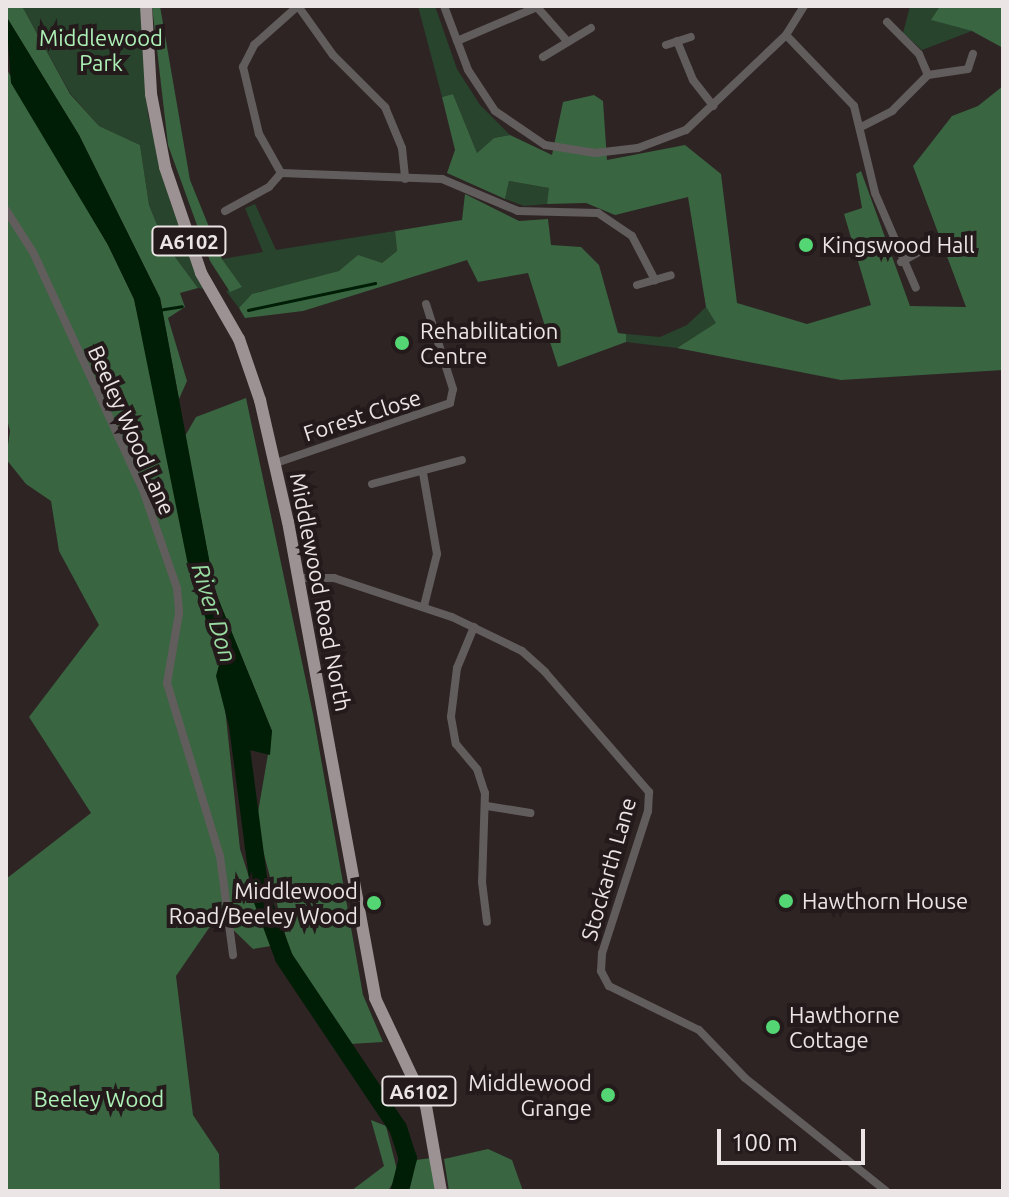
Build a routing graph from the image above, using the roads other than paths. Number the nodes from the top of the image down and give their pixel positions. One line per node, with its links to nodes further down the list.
1 (146, 6): 31 (main road, Middlewood Road North / A6102)
2 (298, 6): 19 (street); 20 (street)
3 (444, 6): 10 (street)
4 (804, 6): 8 (street)
5 (536, 7): 10 (street); 11 (street)
6 (887, 22): 16 (street)
7 (591, 28): 11 (street)
8 (786, 35): 17 (street); 18 (street)
9 (691, 37): 12 (street)
10 (457, 41): 17 (street)
11 (567, 41): 15 (street)
12 (677, 41): 13 (street); 17 (street)
13 (666, 45)
14 (973, 54): 16 (street)
15 (543, 57)
16 (928, 75): 18 (street)
17 (713, 106)
18 (863, 126): 24 (street)
19 (281, 173): 20 (street); 22 (street)
20 (405, 179): 26 (street)
21 (6, 210): 40 (street, Beeley Wood Lane)
22 (225, 211)
23 (921, 251): 24 (street)
24 (901, 262): 28 (street)
25 (671, 275): 26 (street)
26 (655, 280): 27 (street)
27 (637, 285)
28 (916, 288)
29 (426, 304): 31 (street, Forest Close)
30 (462, 460): 32 (street)
31 (276, 463): 34 (main road, Middlewood Road North / A6102)
32 (423, 473): 33 (street); 35 (street)
33 (372, 484)
34 (298, 578): 35 (street, Stockarth Lane); 41 (main road, Middlewood Road North / A6102)
35 (424, 606): 36 (street, Stockarth Lane)
36 (474, 627): 37 (street); 42 (street, Stockarth Lane)
37 (487, 806): 38 (street); 39 (street)
38 (530, 813)
39 (487, 922)
40 (233, 955)
41 (441, 1191)
42 (886, 1191)

